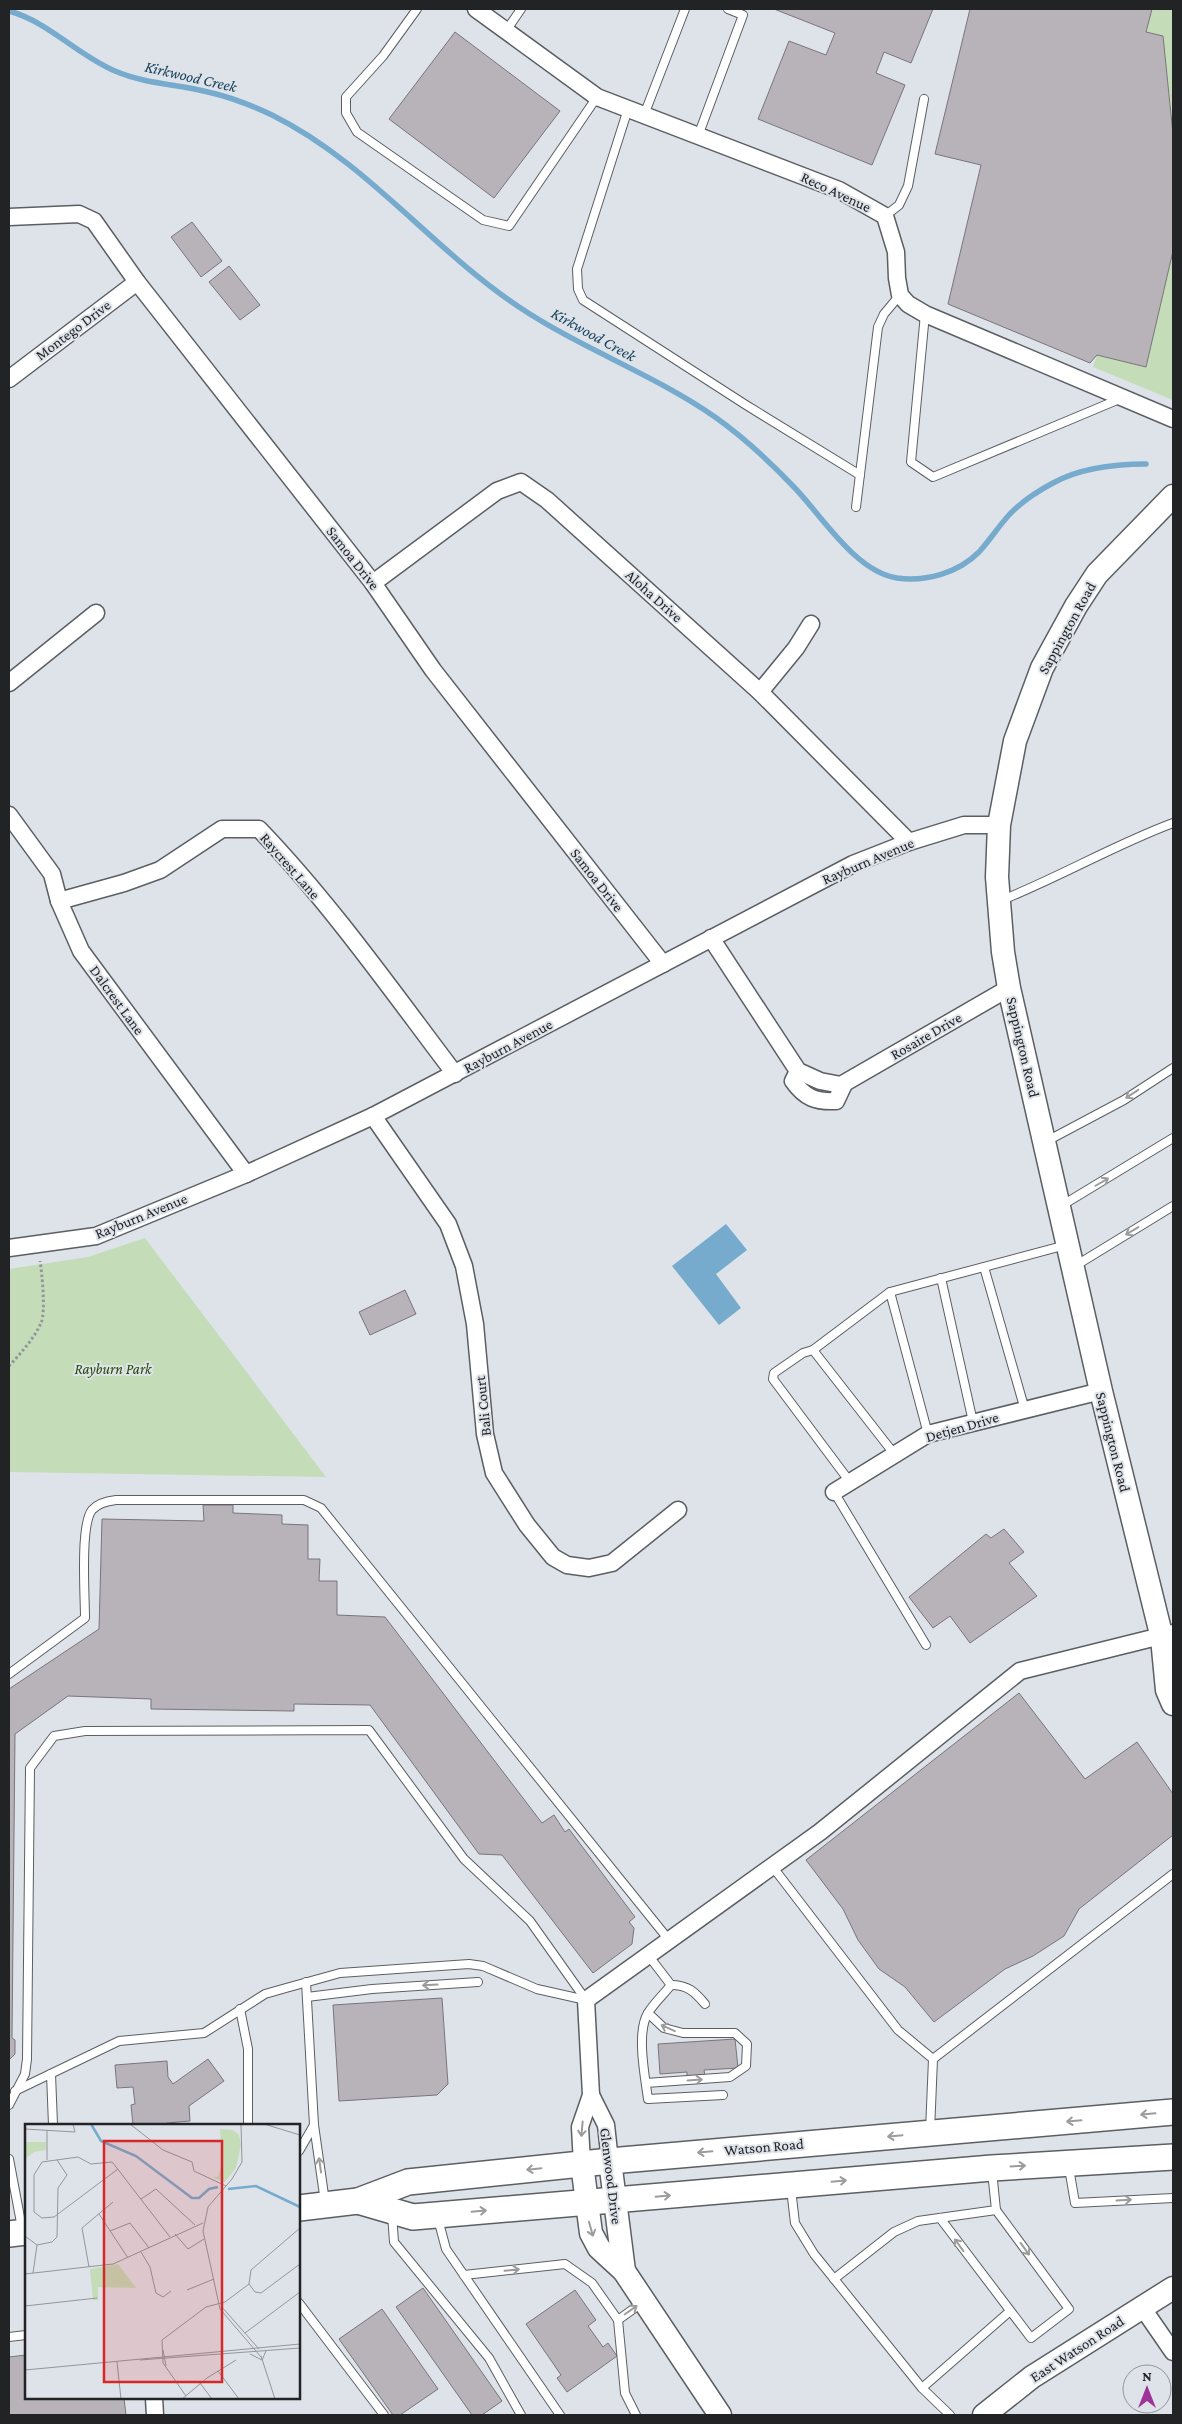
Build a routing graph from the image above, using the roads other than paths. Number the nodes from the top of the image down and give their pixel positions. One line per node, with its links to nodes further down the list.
1 (417, 9): 7 (lane)
2 (476, 9): 6 (street, Reco Avenue)
3 (521, 9): 6 (lane)
4 (685, 9): 10 (lane)
5 (728, 9): 11 (lane)
6 (506, 31): 7 (street, Reco Avenue)
7 (597, 96): 9 (street, Reco Avenue)
8 (924, 99): 12 (lane)
9 (628, 109): 10 (street, Reco Avenue); 20 (lane)
10 (644, 115): 11 (street, Reco Avenue)
11 (698, 136): 12 (street, Reco Avenue)
12 (885, 216): 15 (street, Reco Avenue)
13 (9, 217): 14 (street, Samoa Drive)
14 (137, 282): 17 (street, Montego Drive); 23 (street, Samoa Drive)
15 (900, 295): 16 (street); 20 (lane)
16 (925, 314): 18 (street); 18 (lane)
17 (9, 378)
18 (1124, 397): 19 (street)
19 (1173, 419)
20 (860, 475): 22 (lane)
21 (1173, 496): 30 (main road, Sappington Road)
22 (856, 507)
23 (373, 583): 27 (street, Aloha Drive); 35 (street, Samoa Drive)
24 (96, 613): 26 (street)
25 (811, 624): 27 (street)
26 (9, 683)
27 (760, 692): 31 (street, Aloha Drive)
28 (9, 815): 32 (street, Dalcrest Lane)
29 (1173, 823): 33 (lane)
30 (999, 825): 31 (street, Rayburn Avenue); 33 (main road, Sappington Road)
31 (909, 842): 34 (street, Rayburn Avenue)
32 (59, 901): 38 (street, Raycrest Lane); 42 (street, Dalcrest Lane)
33 (998, 902): 36 (main road, Sappington Road)
34 (711, 938): 35 (street, Rayburn Avenue); 36 (street, Rosaire Drive)
35 (663, 964): 38 (street, Rayburn Avenue)
36 (1009, 988): 41 (main road, Sappington Road)
37 (1173, 1068): 41 (lane, one-way to 41)
38 (455, 1074): 39 (street, Rayburn Avenue)
39 (373, 1116): 42 (street, Rayburn Avenue); 59 (street, Bali Court)
40 (1173, 1138): 44 (lane, one-way to 40)
41 (1045, 1142): 44 (main road, Sappington Road)
42 (246, 1174): 46 (street, Rayburn Avenue)
43 (1173, 1206): 48 (lane, one-way to 48)
44 (1059, 1207): 45 (main road, Sappington Road)
45 (1068, 1245): 47 (lane); 48 (main road, Sappington Road)
46 (9, 1248)
47 (984, 1267): 49 (lane); 53 (lane)
48 (1073, 1267): 52 (main road, Sappington Road)
49 (941, 1278): 50 (lane); 54 (lane)
50 (890, 1292): 51 (lane); 55 (lane)
51 (813, 1350): 56 (lane); 57 (lane)
52 (1100, 1391): 53 (street, Detjen Drive); 60 (main road, Sappington Road)
53 (1025, 1410): 54 (street, Detjen Drive)
54 (973, 1422): 55 (street, Detjen Drive)
55 (928, 1434): 56 (street, Detjen Drive)
56 (895, 1455): 57 (street, Detjen Drive)
57 (850, 1482): 58 (street, Detjen Drive)
58 (834, 1492): 61 (lane)
59 (678, 1510)
60 (1169, 1641): 63 (main road, Sappington Road); 64 (street)
61 (926, 1645)
62 (9, 1674): 66 (lane)
63 (1173, 1704)
64 (772, 1866): 66 (street); 76 (lane)
65 (1173, 1874): 76 (lane)
66 (669, 1940): 67 (street)
67 (648, 1955): 70 (lane); 72 (street)
68 (306, 1982): 71 (lane); 72 (lane); 74 (lane)
69 (478, 1982): 71 (lane, one-way to 71)
70 (671, 1985): 73 (lane); 75 (lane)
71 (307, 1997): 86 (lane)
72 (586, 2000): 79 (lane); 80 (street)
73 (705, 2004)
74 (240, 2010): 77 (lane); 85 (lane)
75 (648, 2014): 78 (lane); 78 (lane, one-way to 75)
76 (933, 2059): 87 (lane)
77 (50, 2074): 79 (lane); 84 (lane)
78 (646, 2083): 81 (lane)
79 (15, 2091): 82 (lane)
80 (591, 2095): 91 (street, Glenwood Drive); 93 (street, Glenwood Drive, one-way to 93)
81 (723, 2095)
82 (9, 2105)
83 (1173, 2112): 87 (main road, Watson Road, one-way to 87)
84 (53, 2124)
85 (248, 2124)
86 (314, 2125): 88 (lane); 100 (lane, one-way to 86)
87 (930, 2133): 91 (main road, Watson Road, one-way to 91)
88 (300, 2149)
89 (1173, 2157): 92 (main road, Watson Road)
90 (9, 2159): 106 (lane)
91 (610, 2160): 93 (main road, Watson Road); 97 (main road, Glenwood Drive)
92 (1069, 2163): 94 (main road, Watson Road, one-way to 92); 96 (lane, one-way to 96)
93 (582, 2164): 98 (main road, Watson Road, one-way to 98); 99 (main road, Glenwood Drive)
94 (992, 2168): 95 (main road, Watson Road, one-way to 94); 102 (lane)
95 (790, 2185): 97 (main road, Watson Road, one-way to 95); 109 (lane)
96 (1173, 2198)
97 (615, 2200): 99 (main road, Watson Road); 107 (main road, Glenwood Drive)
98 (358, 2201): 100 (main road, Watson Road); 103 (main road, Watson Road)
99 (586, 2202): 104 (main road, Watson Road, one-way to 99); 107 (main road, Glenwood Drive, one-way to 107)
100 (326, 2205): 101 (main road, Watson Road)
101 (300, 2208)
102 (996, 2210): 105 (lane); 114 (lane, one-way to 114)
103 (391, 2212): 104 (main road, Watson Road); 123 (lane)
104 (437, 2215): 108 (lane)
105 (940, 2218): 109 (lane); 114 (lane, one-way to 105)
106 (19, 2233)
107 (624, 2271): 111 (main road, Glenwood Drive)
108 (464, 2275): 115 (lane, one-way to 115); 124 (lane)
109 (834, 2279): 119 (lane)
110 (1173, 2288): 113 (main road, East Watson Road)
111 (644, 2300): 115 (lane, one-way to 111); 126 (main road, Glenwood Drive)
112 (300, 2304): 122 (lane)
113 (1142, 2307): 118 (street); 128 (main road, East Watson Road)
114 (1009, 2312): 119 (lane)
115 (618, 2320): 125 (lane)
116 (25, 2335): 117 (lane)
117 (9, 2336)
118 (1173, 2352)
119 (922, 2388): 127 (lane)
120 (154, 2399): 121 (street)
121 (156, 2415)
122 (384, 2415)
123 (521, 2415)
124 (560, 2415)
125 (636, 2415)
126 (720, 2415)
127 (950, 2415)
128 (984, 2415)

